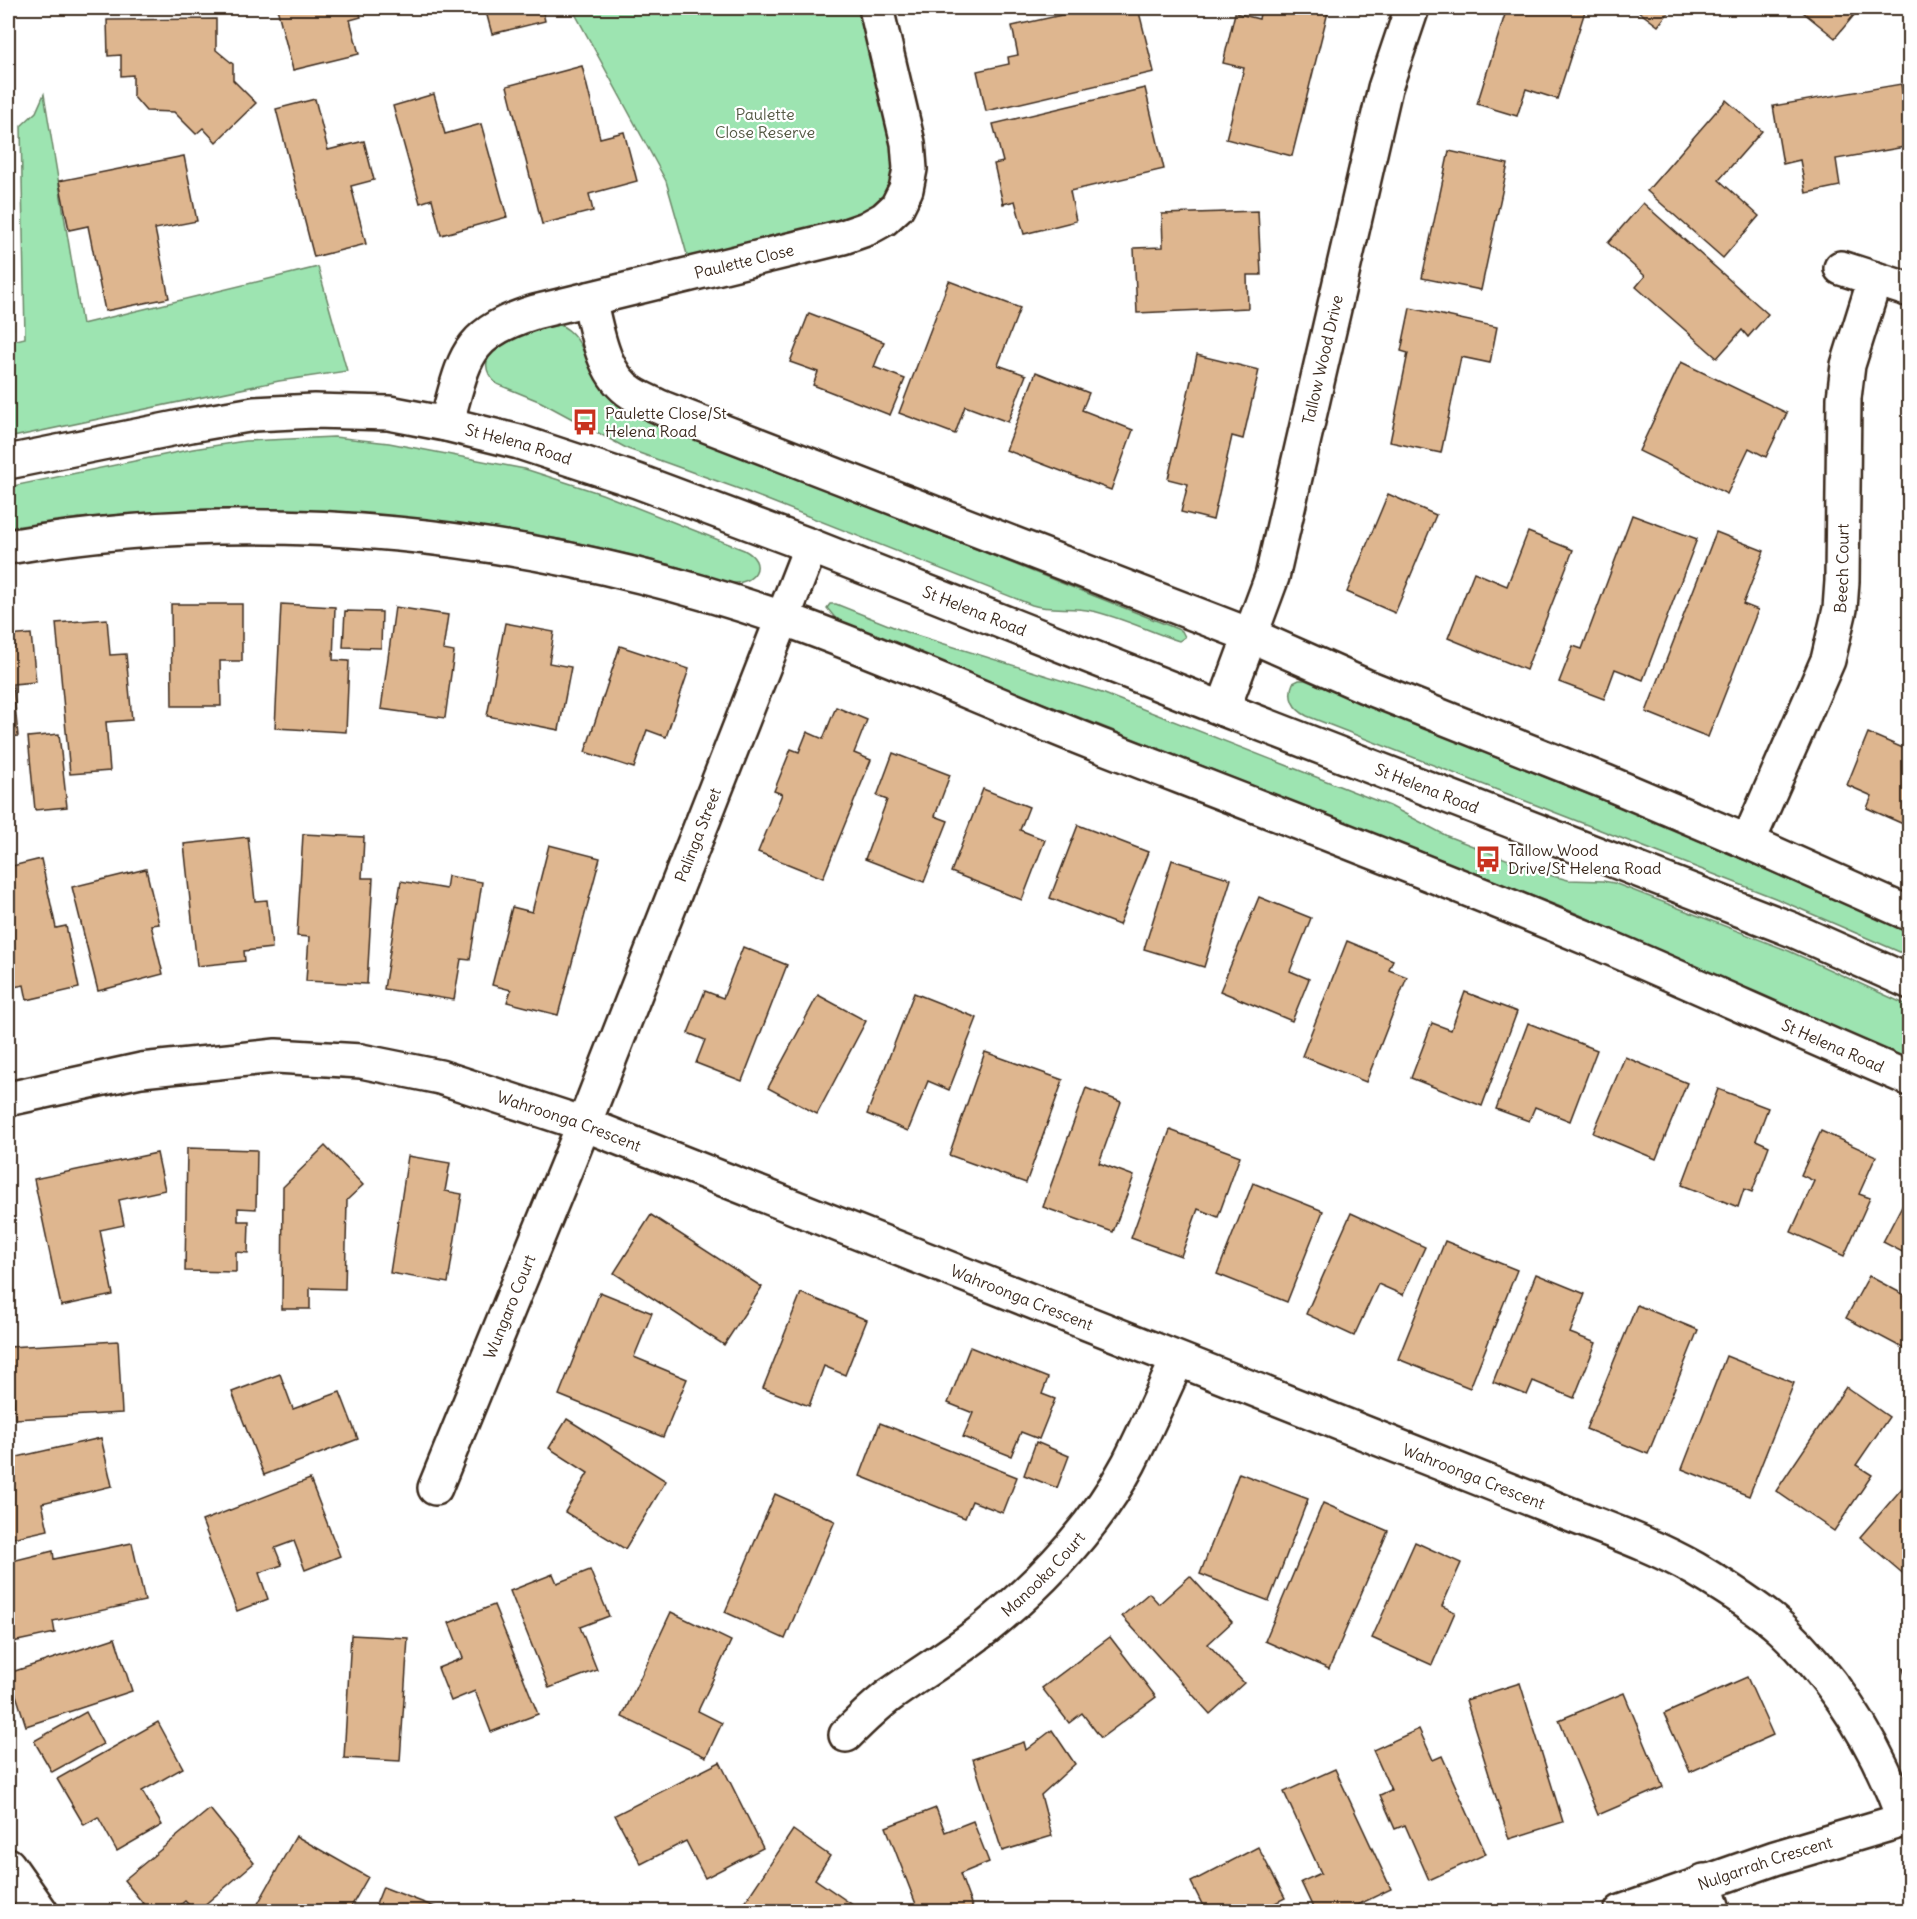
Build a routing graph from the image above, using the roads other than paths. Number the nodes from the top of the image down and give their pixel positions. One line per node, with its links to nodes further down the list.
1 (876, 8): 6 (street, Paulette Close)
2 (1412, 8): 12 (street, Tallow Wood Drive)
3 (1841, 268): 4 (street)
4 (1875, 279): 5 (street); 14 (street, Beech Court)
5 (1910, 290)
6 (589, 299): 7 (street, Paulette Close); 12 (street)
7 (446, 424): 8 (street, St Helena Road); 9 (street, St Helena Road)
8 (8, 462)
9 (811, 546): 11 (street, Palinga Street); 13 (street, St Helena Road)
10 (8, 547): 11 (street, St Helena Road)
11 (783, 619): 17 (street, St Helena Road); 19 (street, Palinga Street)
12 (1252, 636): 13 (street, Tallow Wood Drive); 14 (street)
13 (1224, 709): 16 (street, St Helena Road)
14 (1748, 842): 15 (street)
15 (1910, 914)
16 (1910, 982)
17 (1910, 1079)
18 (8, 1099): 19 (street, Wahroonga Crescent)
19 (584, 1124): 20 (street, Wahroonga Crescent); 21 (street, Wungaro Court)
20 (1177, 1360): 22 (street, Manooka Court); 23 (street, Wahroonga Crescent)
21 (435, 1488)
22 (846, 1735)
23 (1907, 1819): 25 (street, Nulgarrah Crescent)
24 (8, 1864): 26 (street)
25 (1704, 1881): 27 (street, Nulgarrah Crescent); 28 (street)
26 (41, 1911)
27 (1621, 1911)
28 (1714, 1911)

